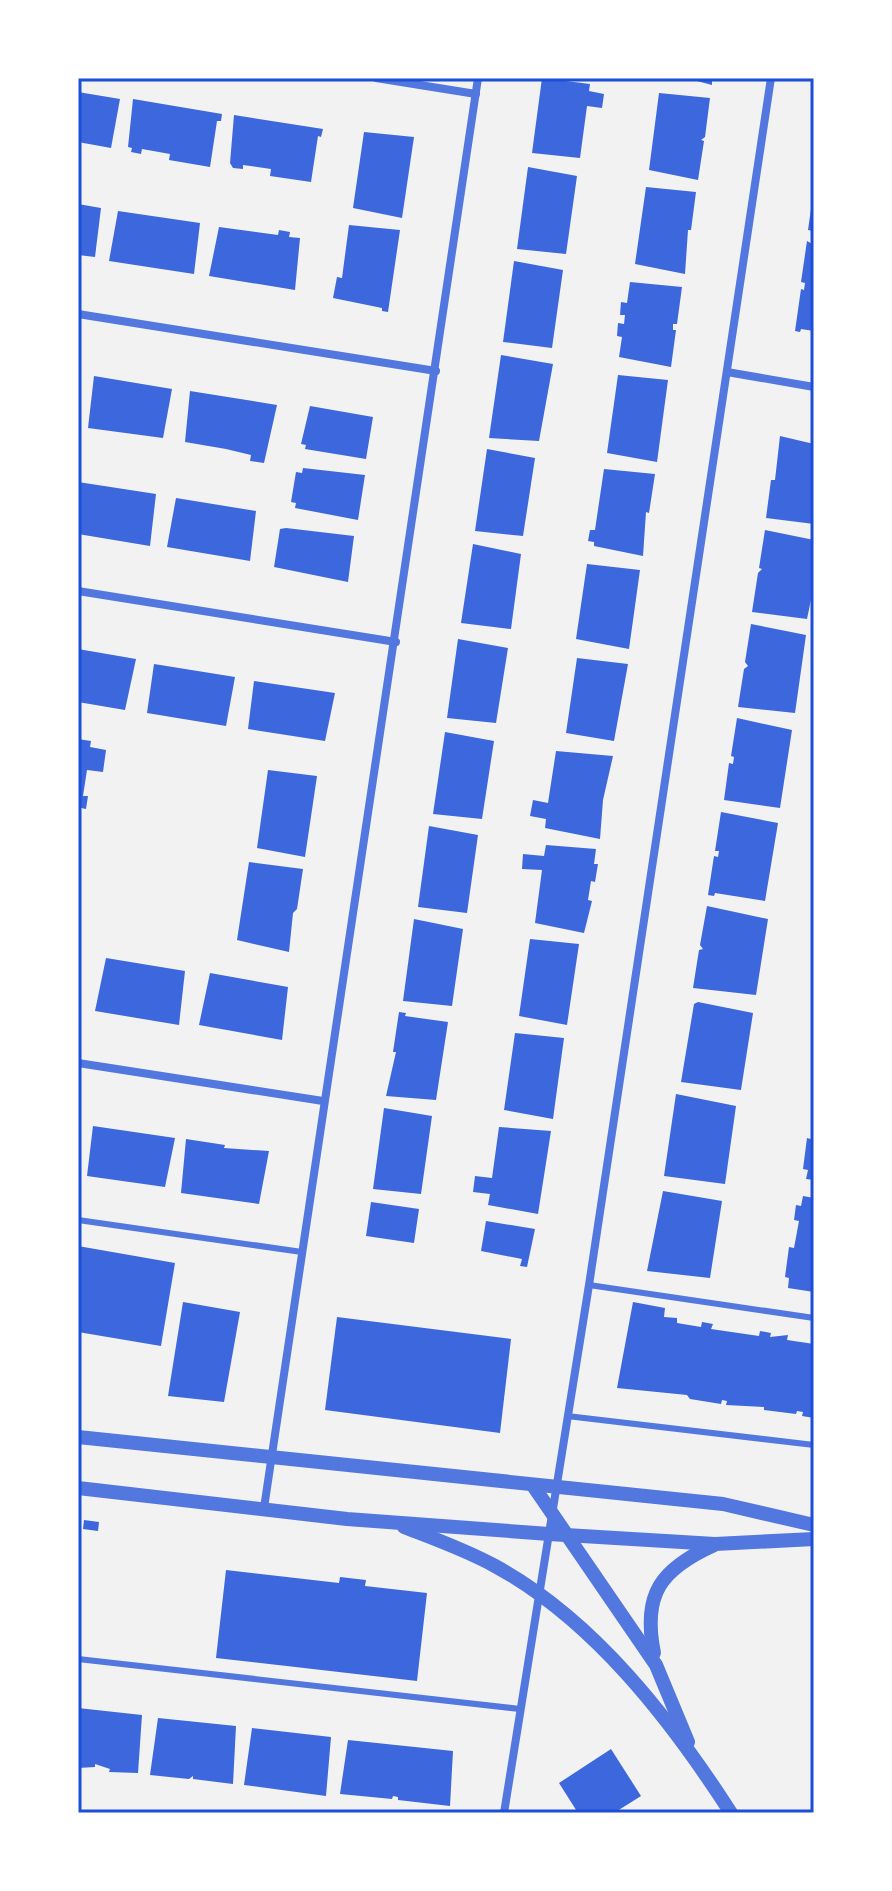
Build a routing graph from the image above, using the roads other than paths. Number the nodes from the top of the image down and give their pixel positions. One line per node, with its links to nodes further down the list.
1 (376, 78): 4 (street)
2 (478, 78): 4 (street)
3 (771, 78): 7 (street)
4 (476, 94): 6 (street)
5 (78, 314): 6 (street)
6 (436, 371): 10 (street)
7 (727, 372): 8 (street); 15 (street)
8 (814, 387)
9 (78, 591): 10 (street)
10 (396, 642): 12 (street)
11 (78, 1063): 12 (street)
12 (323, 1101): 14 (street)
13 (78, 1220): 14 (lane)
14 (302, 1252): 20 (street)
15 (589, 1285): 16 (lane); 17 (street)
16 (814, 1318)
17 (567, 1416): 19 (lane); 23 (street)
18 (78, 1437): 20 (street)
19 (814, 1445)
20 (271, 1459): 21 (street); 24 (street)
21 (534, 1487): 23 (street); 25 (street)
22 (78, 1488): 24 (street)
23 (556, 1489): 25 (street); 27 (street)
24 (264, 1508): 26 (street)
25 (553, 1512): 28 (street); 29 (street)
26 (393, 1523): 28 (street); 32 (street)
27 (814, 1525)
28 (549, 1534): 29 (street); 32 (street)
29 (569, 1536): 31 (street); 34 (street)
30 (814, 1539): 31 (street)
31 (715, 1544): 34 (street)
32 (538, 1594): 35 (street); 36 (street)
33 (78, 1659): 35 (lane)
34 (656, 1665): 36 (street)
35 (520, 1709): 37 (street)
36 (693, 1754): 38 (street)
37 (504, 1813)
38 (731, 1813)

